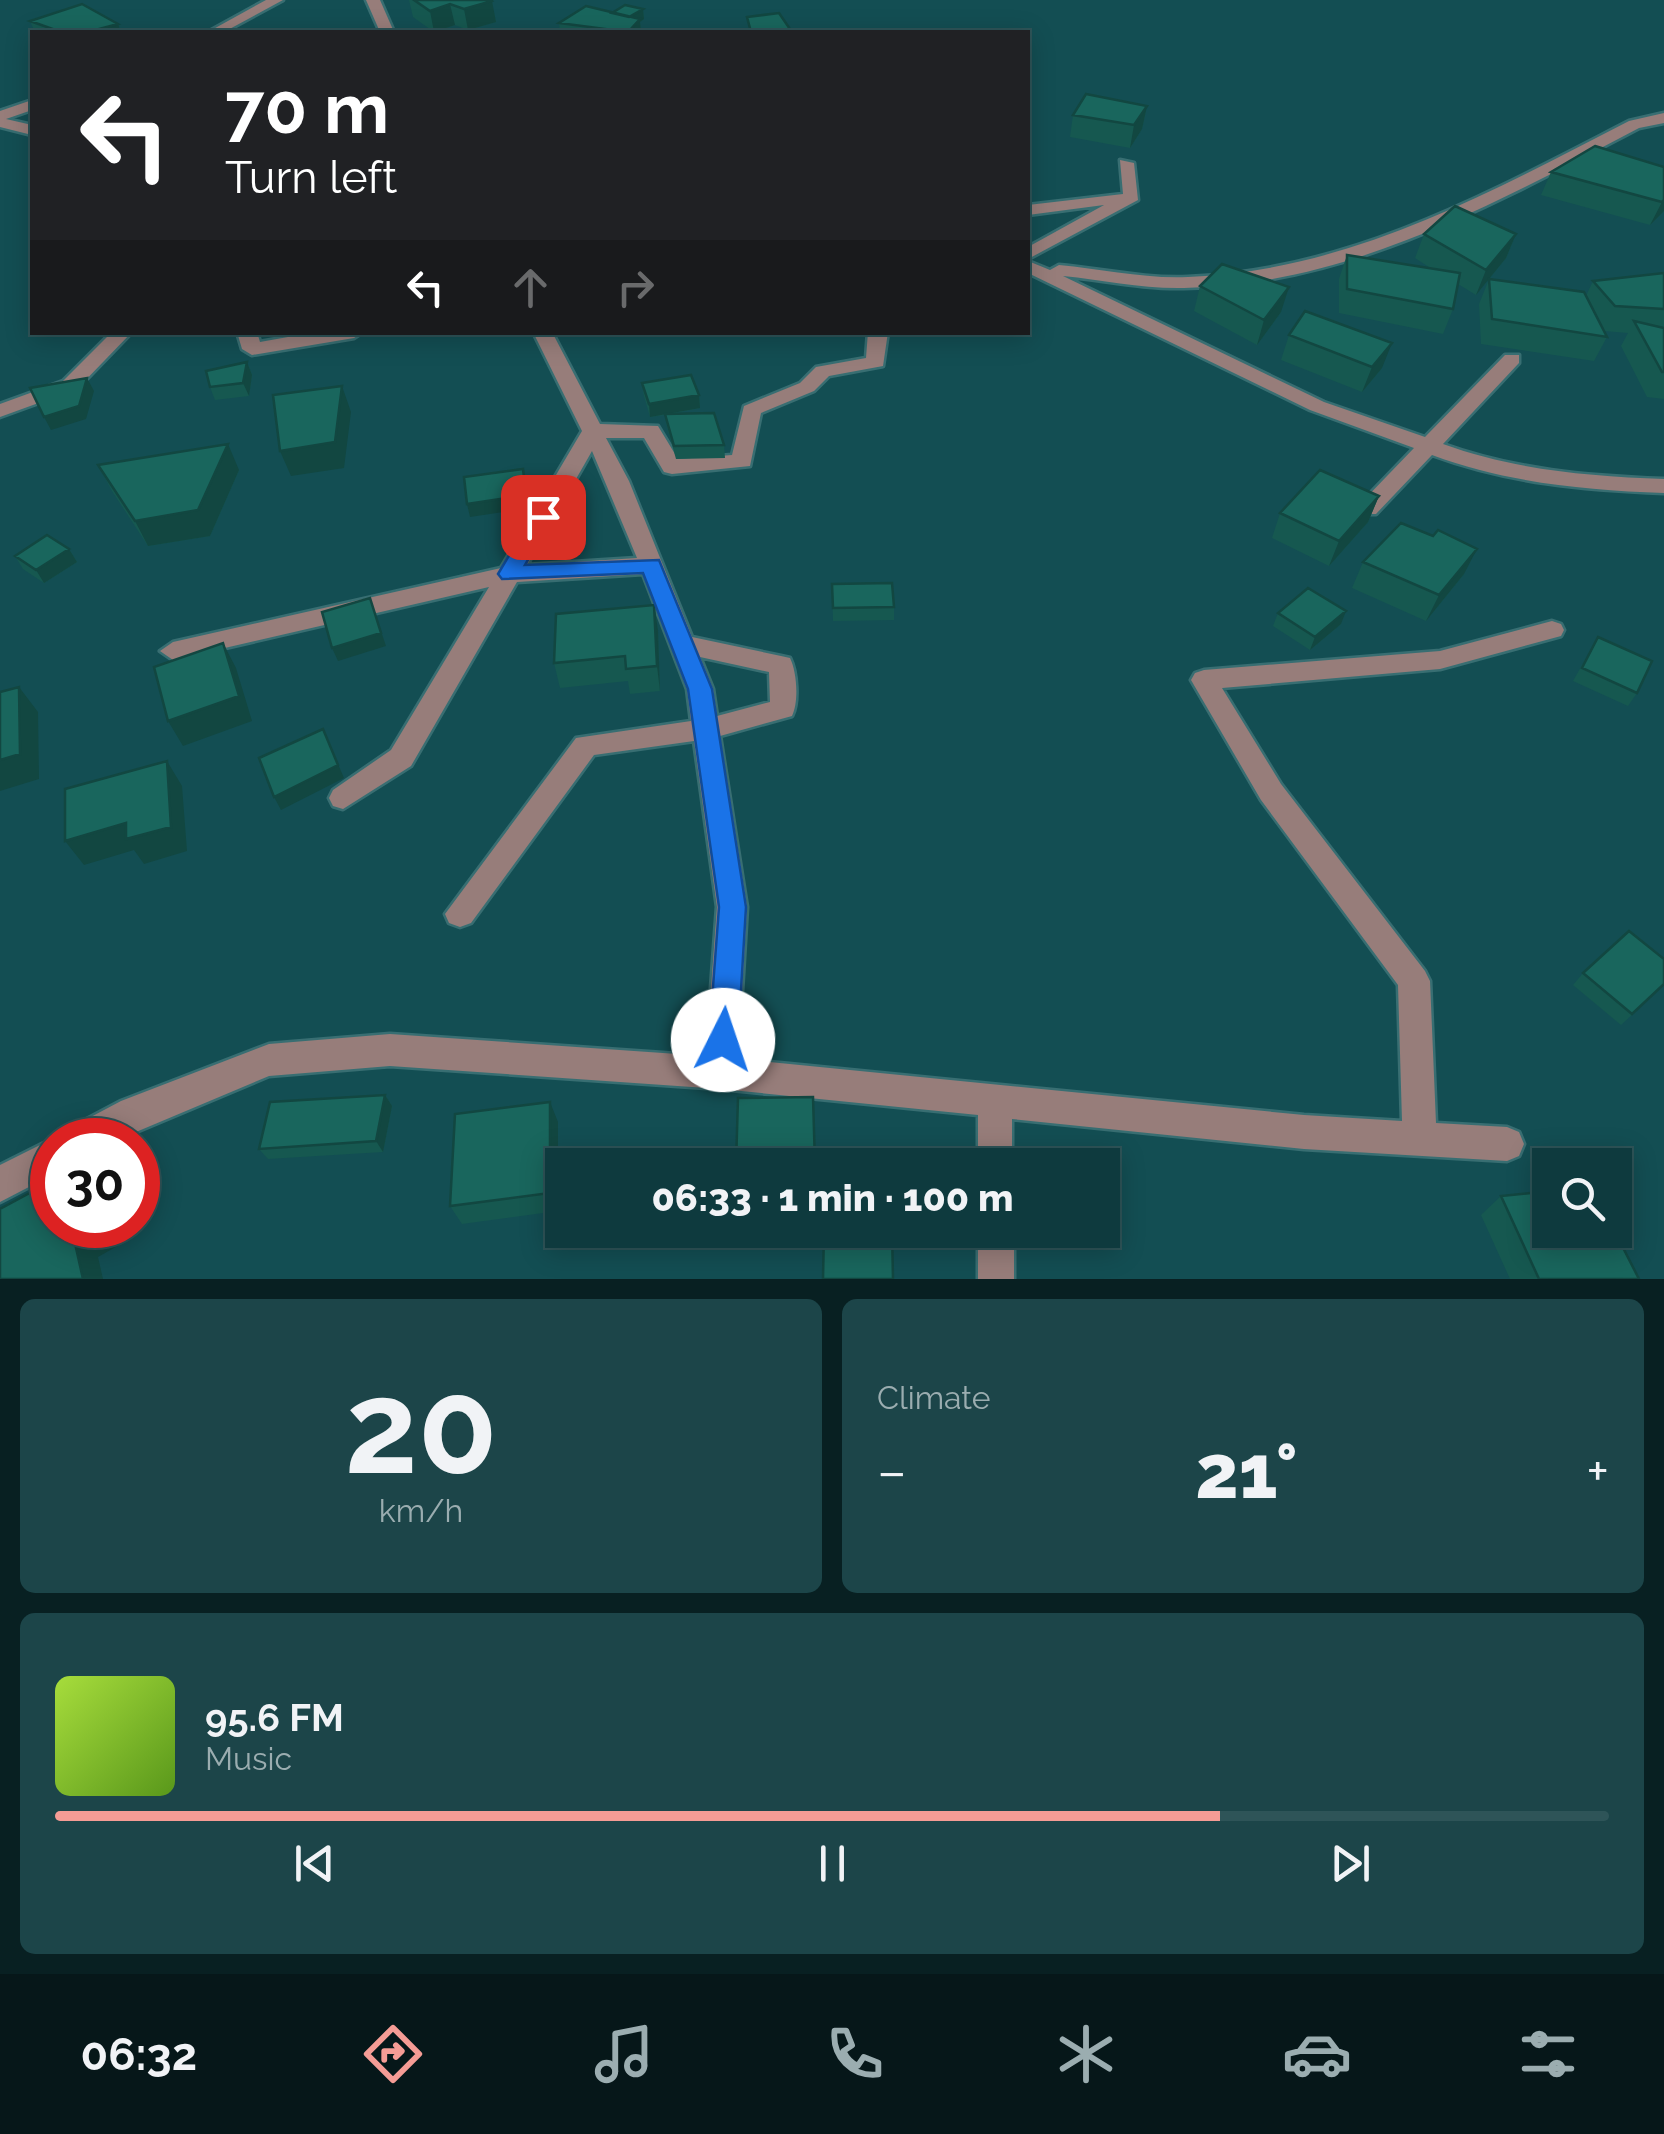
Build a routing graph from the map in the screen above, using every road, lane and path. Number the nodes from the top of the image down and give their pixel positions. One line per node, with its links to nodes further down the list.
1 (276, 0): 3 (street)
2 (373, 0): 4 (street)
3 (218, 30)
4 (386, 30)
5 (30, 107): 7 (street)
6 (1664, 118): 12 (street)
7 (0, 119): 8 (street)
8 (30, 129)
9 (1126, 163): 10 (street)
10 (1132, 196): 11 (street); 12 (street)
11 (1030, 210)
12 (1032, 262): 21 (street)
13 (120, 335): 19 (street)
14 (248, 335): 15 (street)
15 (337, 335)
16 (544, 335): 20 (street)
17 (878, 335): 20 (street)
18 (1512, 359): 21 (street)
19 (0, 411)
20 (593, 431): 24 (street); 25 (street)
21 (1429, 446): 22 (street); 23 (street)
22 (1664, 486)
23 (1368, 509)
24 (651, 565): 25 (street); 27 (street)
25 (509, 574): 28 (street); 30 (street)
26 (1552, 630): 35 (street)
27 (682, 644): 29 (street); 29 (street)
28 (174, 652)
29 (706, 729): 31 (street); 32 (street)
30 (343, 798)
31 (460, 914)
32 (721, 1073): 33 (street); 34 (street)
33 (994, 1101): 35 (street); 37 (street)
34 (122, 1118)
35 (1420, 1140): 36 (street)
36 (1506, 1144)
37 (995, 1148)
38 (30, 1168): 39 (street)
39 (0, 1184)
40 (996, 1248): 41 (street)
41 (996, 1279)

